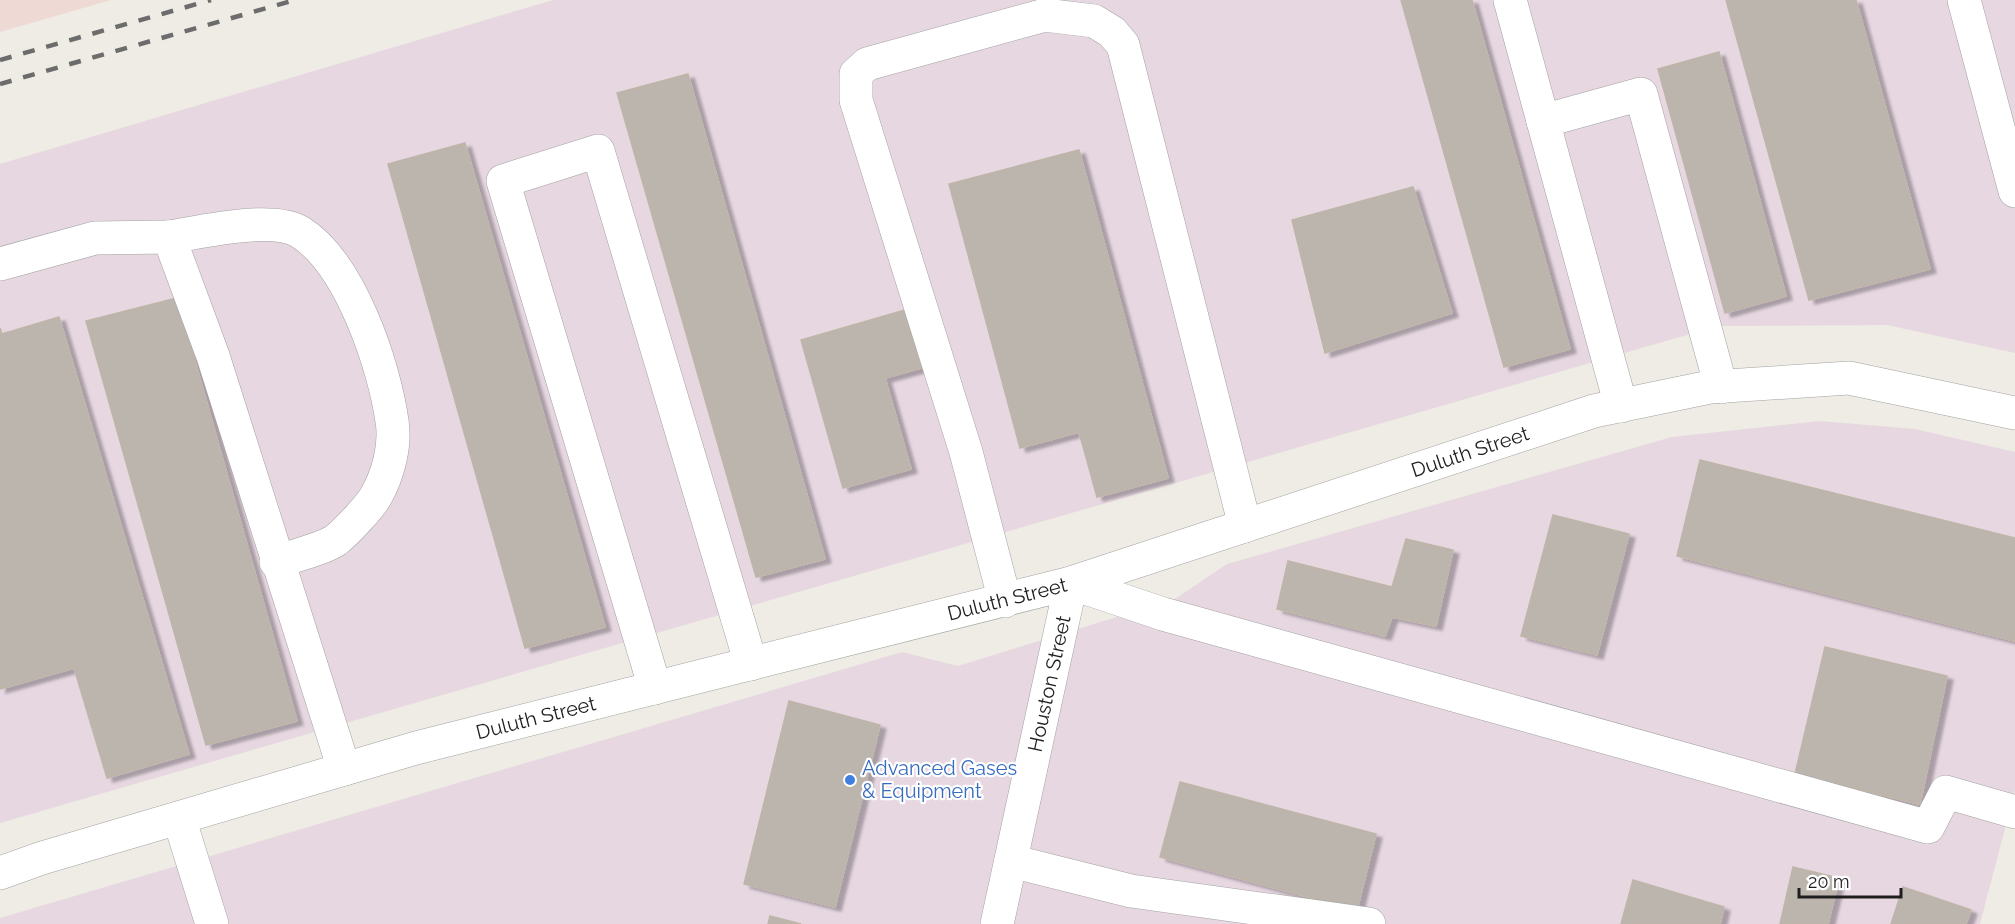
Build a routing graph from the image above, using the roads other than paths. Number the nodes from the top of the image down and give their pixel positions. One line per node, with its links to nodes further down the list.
1 (1510, 0): 3 (street)
2 (1964, 0): 4 (street)
3 (1543, 121): 7 (street); 9 (street)
4 (2015, 191)
5 (169, 237): 6 (street); 11 (street); 11 (street)
6 (0, 264)
7 (1721, 387): 8 (street, Duluth Street); 9 (street, Duluth Street)
8 (2014, 404)
9 (1621, 406): 10 (street, Duluth Street)
10 (1245, 526): 12 (street, Duluth Street); 13 (street)
11 (276, 562): 16 (street)
12 (1071, 584): 13 (street, Duluth Street); 17 (street); 19 (street, Houston Street)
13 (1005, 601): 14 (street, Duluth Street)
14 (751, 664): 15 (street, Duluth Street); 15 (street)
15 (655, 688): 16 (street, Duluth Street)
16 (344, 769): 18 (street, Duluth Street)
17 (2015, 812)
18 (179, 818): 20 (street, Duluth Street); 21 (street)
19 (1011, 861): 22 (street, Houston Street); 23 (street)
20 (0, 873)
21 (212, 924)
22 (997, 924)
23 (1369, 924)

